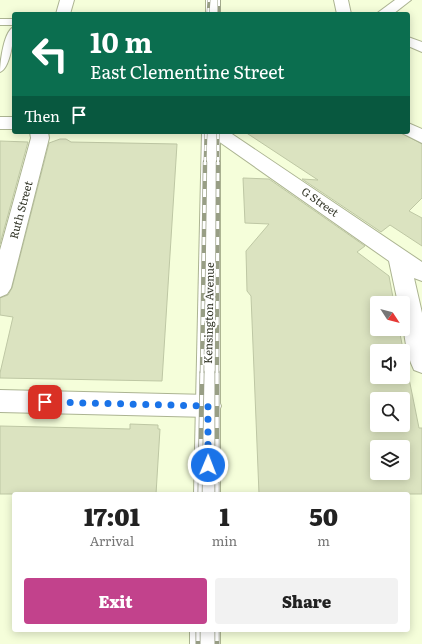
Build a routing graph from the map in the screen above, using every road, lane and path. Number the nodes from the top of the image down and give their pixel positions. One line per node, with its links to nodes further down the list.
1 (67, 0): 5 (street)
2 (213, 0): 6 (street)
3 (341, 0): 7 (street)
4 (404, 0): 8 (street)
5 (64, 12)
6 (213, 12)
7 (344, 12)
8 (386, 12)
9 (0, 22): 10 (lane)
10 (12, 22)
11 (12, 36): 14 (lane)
12 (410, 42): 13 (street)
13 (422, 48)
14 (0, 69)
15 (0, 123): 16 (street)
16 (12, 123)
17 (410, 130): 21 (street)
18 (39, 134): 24 (street, Ruth Street)
19 (211, 134): 27 (street, Kensington Avenue)
20 (220, 134): 22 (street, G Street)
21 (422, 136)
22 (399, 258): 23 (street, G Street); 25 (street)
23 (422, 273)
24 (0, 288)
25 (422, 363)
26 (0, 401): 27 (street)
27 (208, 406): 28 (street, Kensington Avenue)
28 (207, 492)
29 (205, 632): 30 (street)
30 (205, 644)

